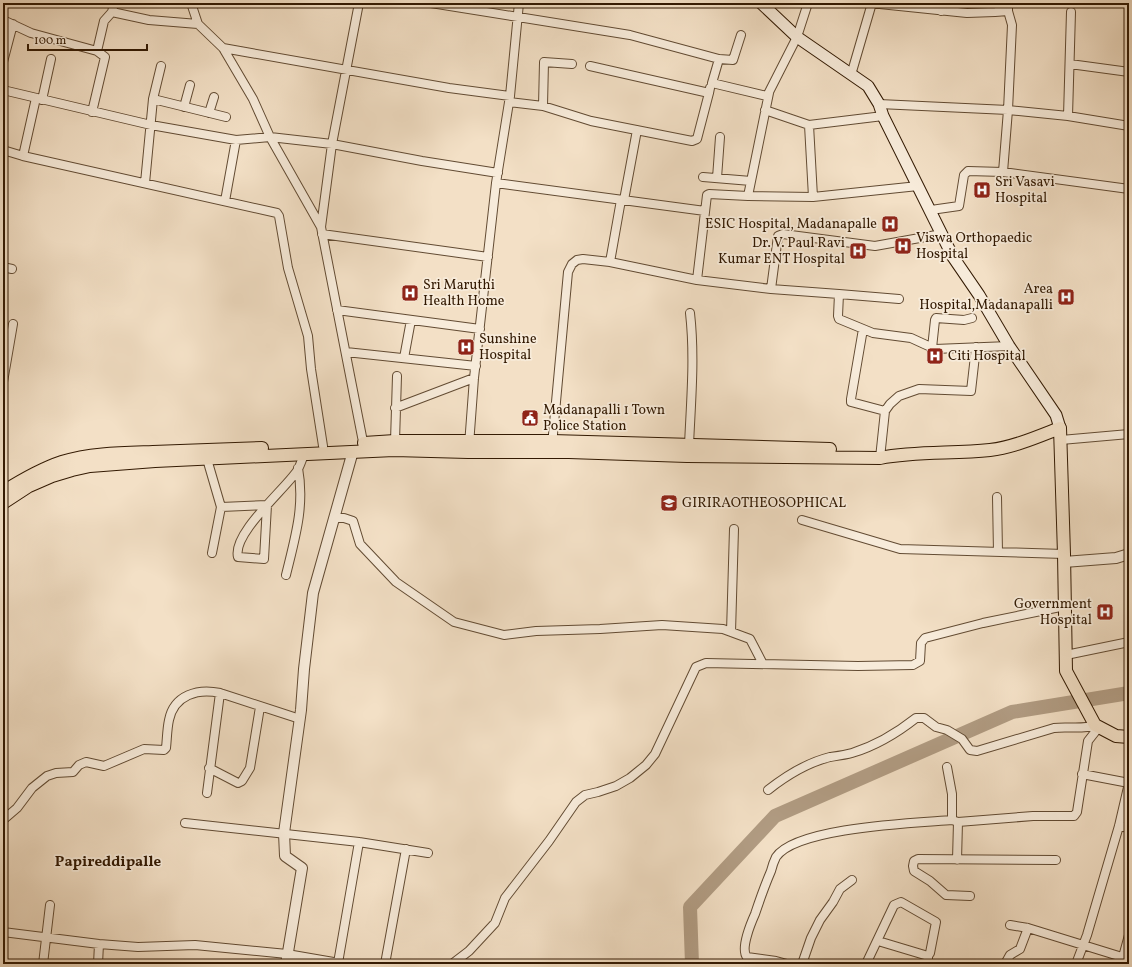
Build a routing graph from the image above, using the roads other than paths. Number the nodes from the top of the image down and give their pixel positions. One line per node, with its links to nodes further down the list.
1 (114, 3): 11 (street)
2 (191, 3): 16 (street)
3 (359, 3): 28 (street)
4 (431, 3): 13 (street)
5 (519, 3): 13 (street)
6 (761, 3): 18 (main road)
7 (808, 3): 18 (street)
8 (871, 3): 9 (street); 30 (street)
9 (942, 7): 10 (street)
10 (1008, 7): 44 (street)
11 (112, 12): 16 (street); 20 (street)
12 (1071, 12): 25 (street)
13 (517, 18): 22 (street); 39 (street)
14 (3, 20): 15 (street)
15 (13, 24): 20 (street); 23 (street)
16 (198, 24): 19 (street)
17 (741, 35): 22 (street)
18 (796, 37): 30 (main road); 35 (street)
19 (223, 48): 28 (street); 54 (street)
20 (97, 51): 45 (street)
21 (51, 59): 37 (street)
22 (719, 59): 31 (street)
23 (3, 62)
24 (572, 64): 41 (street)
25 (1070, 64): 29 (street); 48 (street)
26 (161, 66): 38 (street)
27 (590, 66): 34 (street)
28 (346, 69): 39 (street); 57 (street)
29 (1129, 72)
30 (851, 75): 40 (main road)
31 (712, 83): 34 (street); 35 (street)
32 (190, 85): 42 (street)
33 (3, 90): 37 (street)
34 (709, 93): 53 (street)
35 (769, 93): 43 (street)
36 (214, 98): 46 (street)
37 (39, 99): 45 (street); 59 (street)
38 (153, 99): 42 (street); 50 (street)
39 (510, 99): 41 (street); 61 (street)
40 (879, 104): 44 (street); 47 (main road)
41 (543, 106): 53 (street)
42 (184, 107): 46 (street)
43 (765, 110): 51 (street); 64 (street)
44 (1008, 110): 48 (street); 60 (street)
45 (92, 112): 50 (street)
46 (208, 113): 49 (street)
47 (883, 116): 51 (street); 67 (main road)
48 (1068, 116): 52 (street)
49 (226, 117)
50 (151, 125): 56 (street); 65 (street)
51 (809, 125): 70 (street)
52 (1129, 126)
53 (637, 130): 71 (street)
54 (270, 137): 56 (street); 57 (street); 75 (street)
55 (720, 137): 63 (street)
56 (236, 140): 72 (street)
57 (332, 144): 61 (street); 75 (street)
58 (3, 150): 59 (street)
59 (23, 156): 65 (street)
60 (1003, 172): 68 (street); 73 (street)
61 (498, 173): 66 (street)
62 (703, 177): 63 (street)
63 (717, 178): 64 (street)
64 (751, 181): 69 (street)
65 (145, 183): 72 (street)
66 (496, 183): 71 (street); 77 (street)
67 (918, 186): 70 (street); 73 (main road)
68 (1129, 189)
69 (748, 196): 70 (street); 74 (street)
70 (813, 197)
71 (622, 200): 74 (street); 78 (street)
72 (225, 201): 107 (street)
73 (931, 210): 76 (main road)
74 (705, 211): 81 (street)
75 (322, 230): 77 (street); 85 (street)
76 (942, 234): 82 (street); 92 (main road)
77 (488, 257): 90 (street)
78 (610, 262): 81 (street); 109 (street)
79 (3, 267): 80 (street)
80 (12, 269)
81 (697, 280): 82 (street)
82 (771, 289): 83 (street)
83 (839, 294): 84 (street); 91 (street)
84 (899, 300)
85 (337, 310): 88 (street); 95 (street)
86 (690, 313): 106 (street)
87 (972, 318): 94 (street)
88 (411, 320): 90 (street); 96 (street)
89 (14, 324): 100 (street)
90 (480, 329): 97 (street)
91 (863, 329): 94 (street); 102 (street)
92 (1009, 346): 93 (street); 103 (main road)
93 (976, 347): 94 (street); 102 (street)
94 (932, 348)
95 (346, 352): 96 (street); 110 (street)
96 (404, 358): 97 (street)
97 (476, 366): 99 (street)
98 (397, 376): 101 (street)
99 (474, 378): 101 (street); 108 (street)
100 (3, 382)
101 (396, 408): 105 (street)
102 (885, 412): 112 (street)
103 (1060, 434): 104 (street); 112 (main road); 126 (main road)
104 (1129, 434)
105 (395, 441): 108 (main road); 110 (main road)
106 (688, 445): 109 (main road); 112 (main road)
107 (323, 446): 110 (main road); 115 (main road)
108 (468, 446): 109 (main road); 110 (main road)
109 (552, 447): 112 (main road)
110 (360, 448): 111 (main road); 120 (street)
111 (304, 454): 113 (main road); 114 (street)
112 (880, 455)
113 (207, 459): 117 (main road); 119 (street)
114 (298, 468): 118 (street); 127 (street)
115 (3, 492)
116 (997, 497): 123 (street)
117 (3, 503)
118 (267, 505): 118 (street); 119 (street)
119 (221, 506): 124 (street)
120 (334, 518): 129 (street); 135 (street)
121 (802, 520): 123 (street)
122 (734, 529): 129 (street)
123 (998, 552): 126 (street)
124 (212, 554)
125 (1129, 554): 126 (street)
126 (1064, 558): 128 (main road)
127 (286, 575)
128 (1065, 606): 131 (main road); 132 (street)
129 (731, 632): 132 (street)
130 (1129, 642): 131 (street)
131 (1066, 656): 136 (main road)
132 (763, 664): 173 (street)
133 (220, 693): 134 (street); 139 (street); 144 (street)
134 (260, 707): 135 (street); 139 (street)
135 (300, 719): 149 (street)
136 (1096, 726): 137 (main road); 140 (street); 142 (street)
137 (1129, 737)
138 (946, 767): 145 (street)
139 (209, 768): 143 (street)
140 (1082, 774): 141 (street); 145 (street)
141 (1129, 783): 147 (street)
142 (768, 790)
143 (207, 793)
144 (3, 820)
145 (955, 821): 153 (street); 174 (street)
146 (185, 823): 149 (street)
147 (1119, 826): 148 (street); 165 (street)
148 (1129, 828)
149 (284, 833): 150 (street); 166 (street)
150 (359, 842): 151 (street); 169 (street)
151 (406, 850): 152 (street); 172 (street)
152 (428, 853)
153 (957, 860): 154 (street); 156 (street)
154 (1056, 860)
155 (852, 880): 175 (street)
156 (970, 896)
157 (50, 905): 162 (street)
158 (1010, 925): 159 (street)
159 (1028, 928): 165 (street); 177 (street)
160 (3, 932): 162 (street)
161 (1129, 935): 168 (street)
162 (47, 937): 164 (street); 170 (street)
163 (878, 941): 167 (street); 167 (street); 176 (street)
164 (100, 944): 166 (street); 171 (street)
165 (1084, 945): 168 (street); 178 (street)
166 (286, 959): 169 (street)
167 (928, 960)
168 (1121, 961)
169 (342, 963)
170 (43, 964)
171 (98, 964)
172 (385, 964)
173 (452, 964)
174 (787, 964)
175 (802, 964)
176 (866, 964)
177 (1005, 964)
178 (1076, 964)

